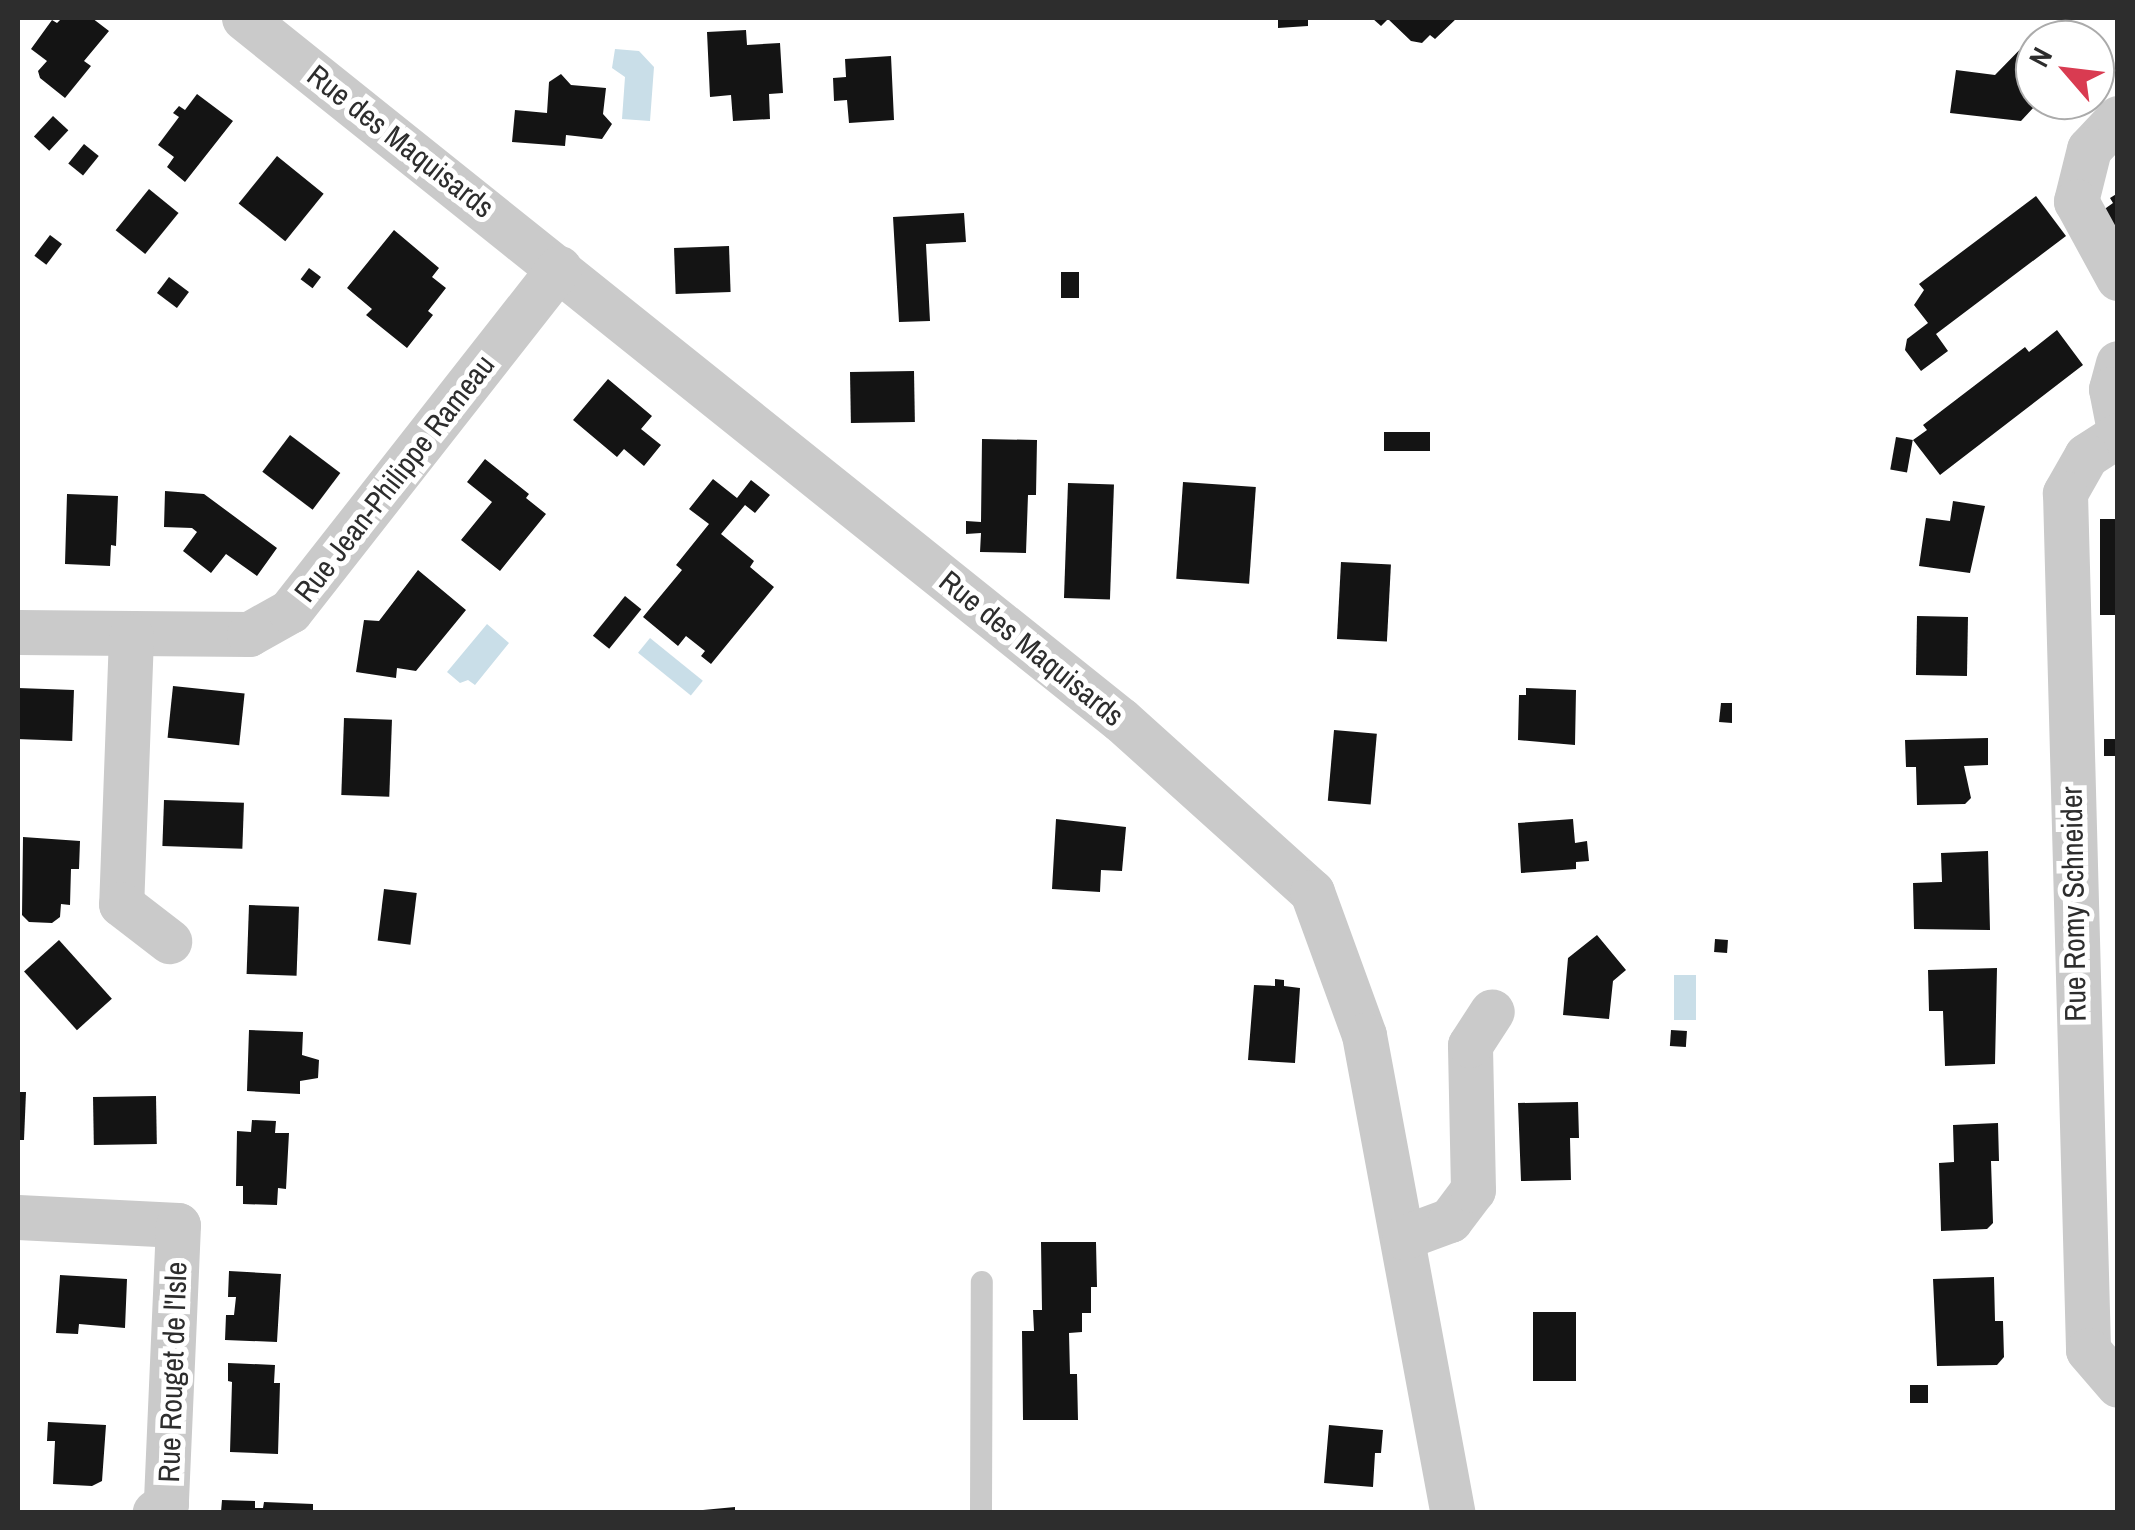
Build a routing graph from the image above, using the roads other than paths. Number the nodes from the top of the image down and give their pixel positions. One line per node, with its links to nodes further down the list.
1 (244, 18): 3 (street, Rue des Maquisards)
2 (2118, 118): 4 (street)
3 (559, 268): 9 (street, Rue Jean-Philippe Rameau); 13 (street, Rue des Maquisards)
4 (2118, 278)
5 (2118, 363): 6 (street)
6 (2118, 425)
7 (2118, 435): 15 (street, Rue Romy Schneider)
8 (18, 632): 9 (street, Rue Jean-Philippe Rameau)
9 (131, 636): 10 (street)
10 (168, 941)
11 (1492, 1011): 13 (street)
12 (18, 1217): 16 (street, Rue Rouget de l'Isle)
13 (1404, 1237): 18 (street, Rue des Maquisards)
14 (982, 1282): 17 (lane)
15 (2118, 1385)
16 (155, 1512)
17 (981, 1512)
18 (1452, 1512)

